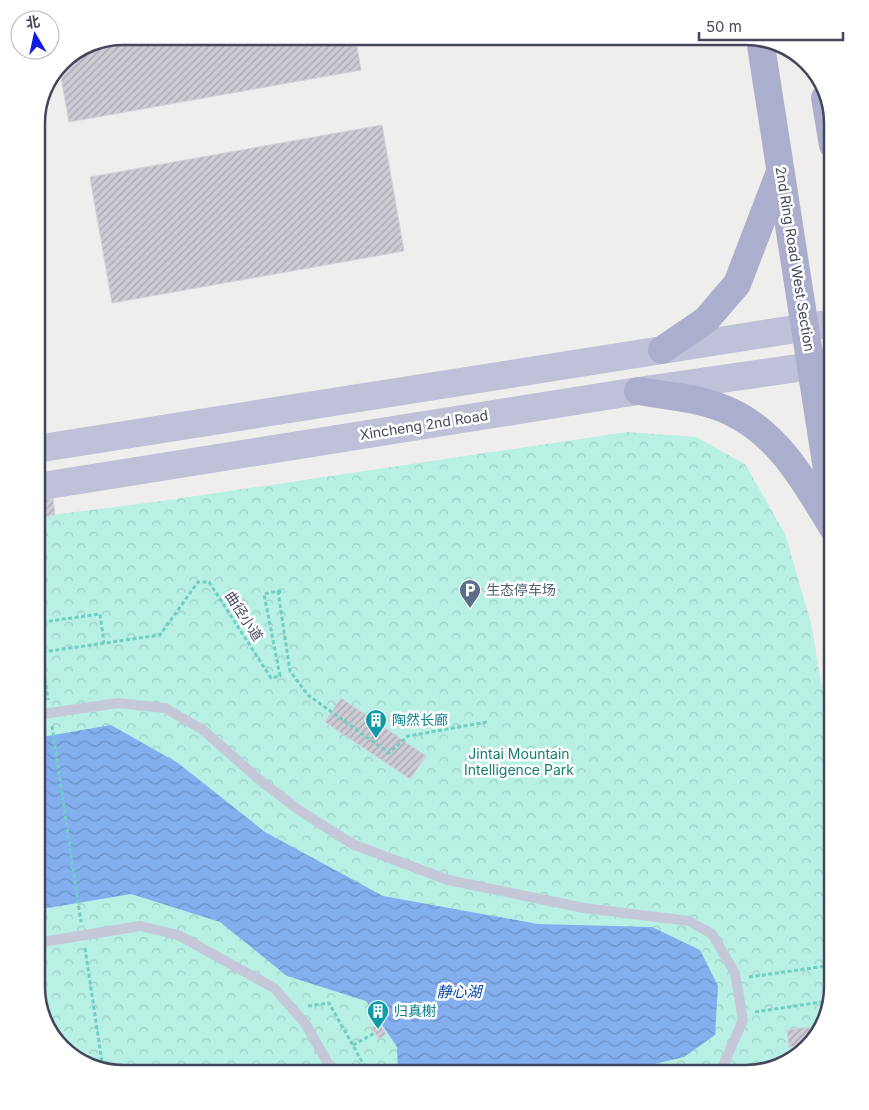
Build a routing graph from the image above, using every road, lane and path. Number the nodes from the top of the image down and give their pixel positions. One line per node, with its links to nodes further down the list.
1 (761, 47): 2 (main road, 2nd Ring Road West Section)
2 (781, 169): 4 (main road, 2nd Ring Road West Section); 5 (main road)
3 (824, 324): 4 (street)
4 (805, 327): 5 (street); 6 (main road, 2nd Ring Road West Section)
5 (662, 350): 9 (street)
6 (822, 364): 7 (main road, 2nd Ring Road West Section); 8 (street, Xincheng 2nd Road)
7 (824, 390)
8 (638, 391): 10 (street, Xincheng 2nd Road); 11 (main road)
9 (45, 448)
10 (45, 486)
11 (824, 513)
12 (278, 591): 13 (path); 15 (path, 曲径小道); 20 (path)
13 (284, 593)
14 (45, 623): 15 (path)
15 (104, 643): 16 (path)
16 (45, 652)
17 (45, 679): 18 (path)
18 (50, 712): 19 (lane); 21 (path); 25 (lane)
19 (45, 713)
20 (488, 722)
21 (79, 910)
22 (83, 935): 23 (lane); 27 (lane); 31 (path)
23 (45, 941)
24 (824, 966): 25 (path)
25 (736, 979): 28 (lane)
26 (822, 1002): 28 (path)
27 (292, 1008): 30 (path); 32 (lane)
28 (742, 1014): 34 (lane)
29 (375, 1033): 30 (path)
30 (354, 1045): 33 (path)
31 (102, 1062)
32 (329, 1065)
33 (366, 1065)
34 (722, 1065)

